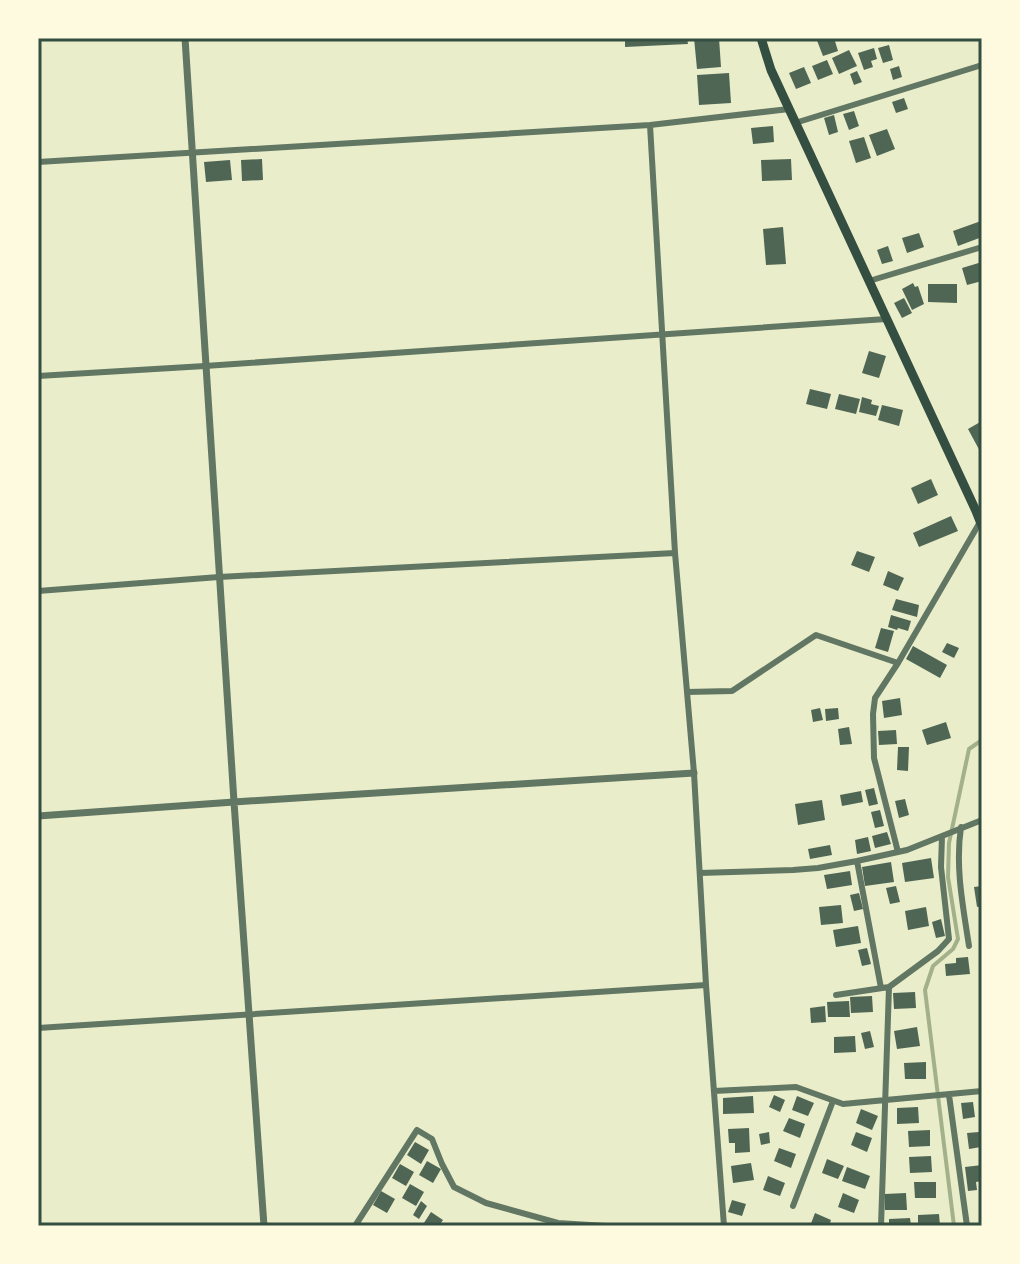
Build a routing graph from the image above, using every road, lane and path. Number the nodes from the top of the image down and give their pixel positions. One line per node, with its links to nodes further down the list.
1 (185, 38): 7 (street)
2 (761, 38): 4 (main road)
3 (982, 65): 5 (street)
4 (789, 109): 5 (main road); 6 (street)
5 (795, 123): 10 (main road)
6 (650, 125): 7 (street); 12 (street)
7 (193, 152): 8 (street); 13 (street)
8 (38, 162)
9 (982, 247): 10 (street)
10 (869, 281): 11 (main road)
11 (886, 319): 12 (street); 15 (main road)
12 (663, 335): 13 (street); 17 (street)
13 (205, 366): 14 (street); 18 (street)
14 (38, 376)
15 (979, 509): 16 (main road)
16 (981, 524): 20 (street)
17 (675, 553): 18 (street); 21 (street)
18 (219, 577): 19 (street); 23 (street)
19 (38, 591)
20 (898, 663): 21 (street); 28 (street)
21 (687, 692): 22 (street)
22 (694, 773): 23 (street); 30 (street)
23 (234, 802): 24 (street); 36 (street)
24 (38, 816)
25 (982, 820): 26 (street)
26 (961, 827): 27 (street); 31 (street)
27 (942, 836): 28 (street); 33 (street)
28 (898, 852): 29 (street)
29 (857, 861): 30 (street); 34 (street)
30 (700, 873): 32 (street)
31 (969, 946)
32 (706, 985): 36 (street); 38 (street)
33 (889, 987): 34 (street); 42 (street)
34 (881, 988): 35 (street)
35 (836, 995)
36 (250, 1015): 37 (street); 44 (street)
37 (38, 1028)
38 (714, 1091): 41 (street); 47 (street)
39 (982, 1091): 40 (street)
40 (949, 1095): 42 (street); 49 (street)
41 (833, 1101): 42 (street); 43 (street)
42 (885, 1101): 48 (street)
43 (793, 1206)
44 (264, 1226)
45 (355, 1226): 46 (street)
46 (606, 1226)
47 (724, 1226)
48 (881, 1226)
49 (967, 1226)

